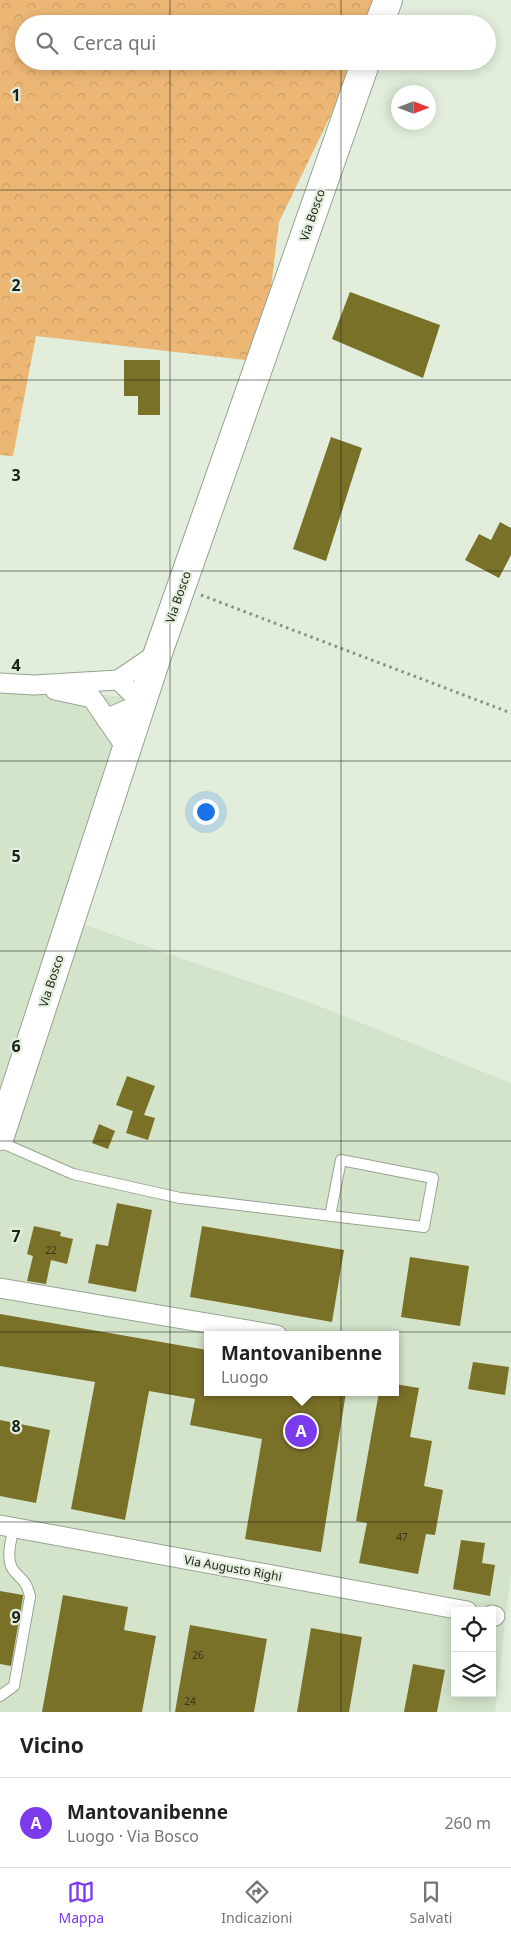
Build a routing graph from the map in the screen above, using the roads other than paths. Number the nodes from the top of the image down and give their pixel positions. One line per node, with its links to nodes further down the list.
1 (388, 0): 2 (street)
2 (382, 15)
3 (363, 70): 4 (street, Via Bosco)
4 (158, 653): 5 (street); 8 (street, Via Bosco)
5 (118, 680): 7 (street); 8 (street)
6 (0, 683): 7 (street)
7 (34, 685): 9 (street)
8 (142, 703): 9 (street); 10 (street, Via Bosco)
9 (106, 719): 10 (street)
10 (127, 749): 11 (street, Via Bosco)
11 (0, 1136)
12 (0, 1142): 13 (lane)
13 (330, 1216): 13 (lane)
14 (0, 1288): 15 (street)
15 (253, 1331)
16 (7, 1526): 17 (street, Via Augusto Righi); 18 (lane)
17 (451, 1608)
18 (0, 1696)

